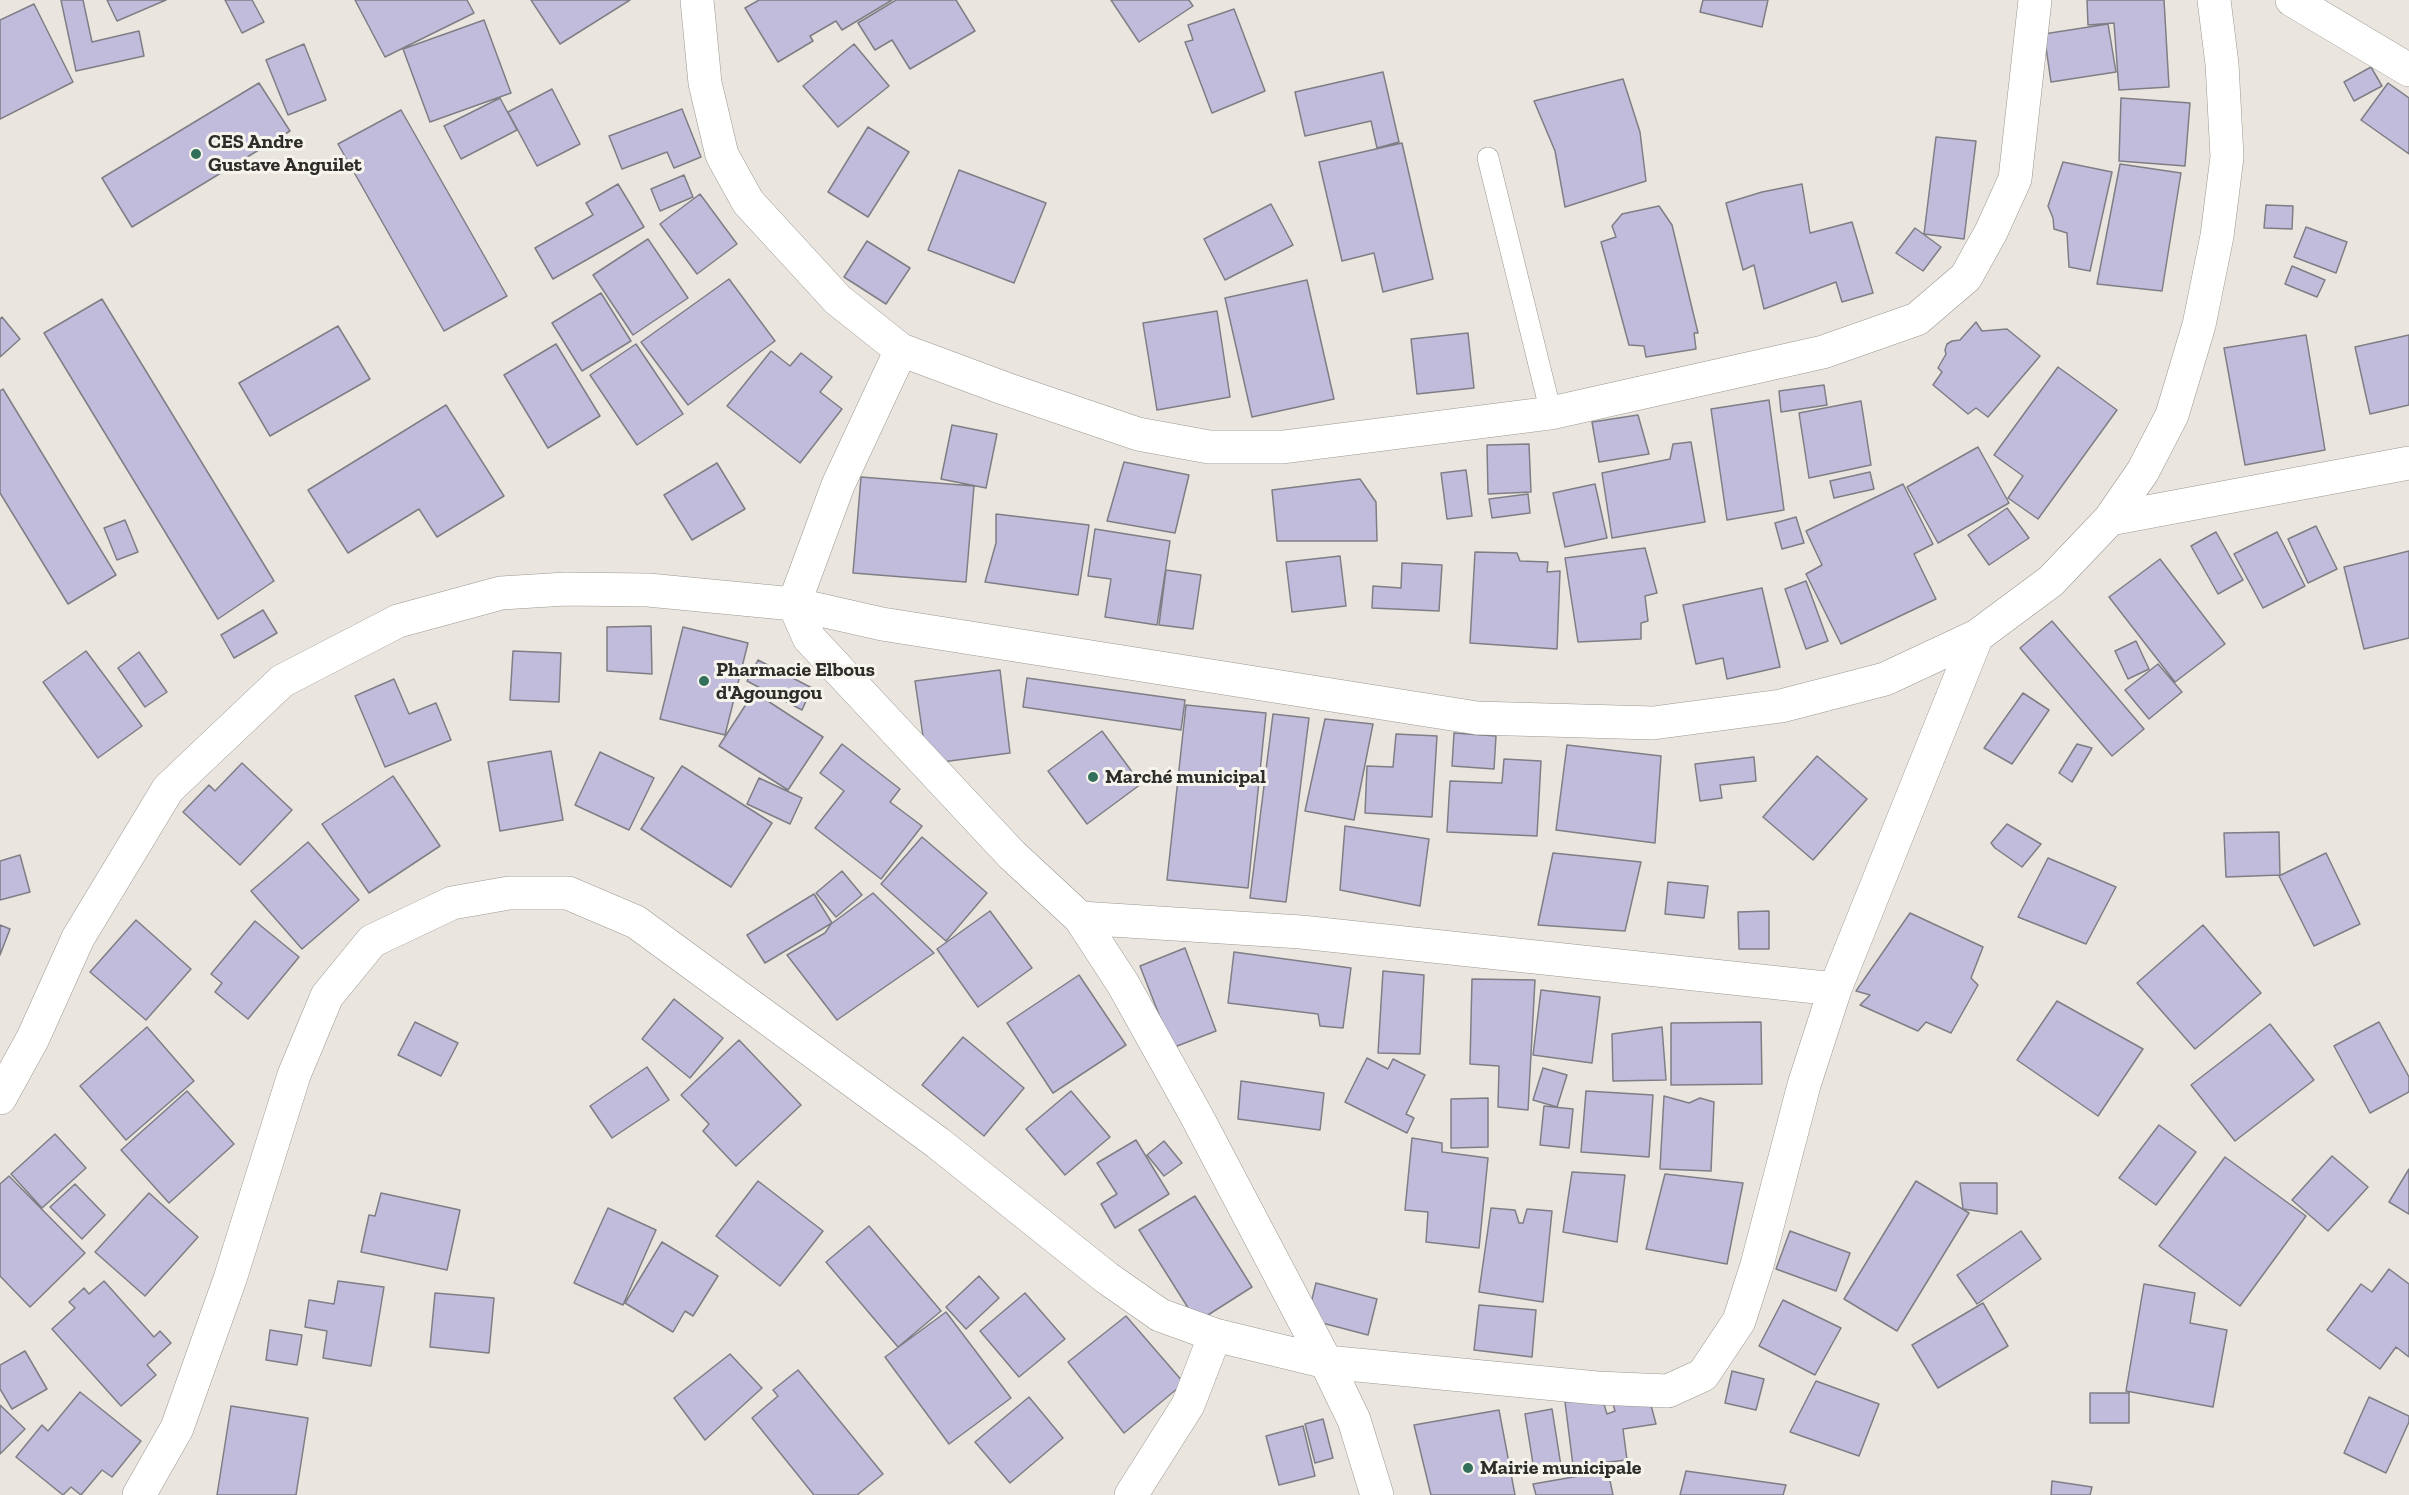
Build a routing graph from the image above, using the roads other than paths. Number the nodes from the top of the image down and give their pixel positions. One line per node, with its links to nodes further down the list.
1 (697, 0): 7 (street)
2 (2035, 0): 8 (street)
3 (2214, 0): 10 (street)
4 (2292, 0): 5 (street)
5 (2409, 70)
6 (1488, 158): 8 (lane)
7 (901, 350): 8 (street); 11 (street)
8 (1551, 413)
9 (2409, 463): 10 (street)
10 (2110, 519): 12 (street)
11 (794, 604): 12 (street); 13 (street); 15 (street)
12 (1977, 636): 14 (street)
13 (1080, 918): 14 (street); 17 (street)
14 (1835, 988): 17 (street)
15 (0, 1098)
16 (1215, 1335): 17 (street); 18 (street); 19 (street)
17 (1326, 1362): 20 (street)
18 (139, 1495)
19 (1131, 1495)
20 (1377, 1495)

